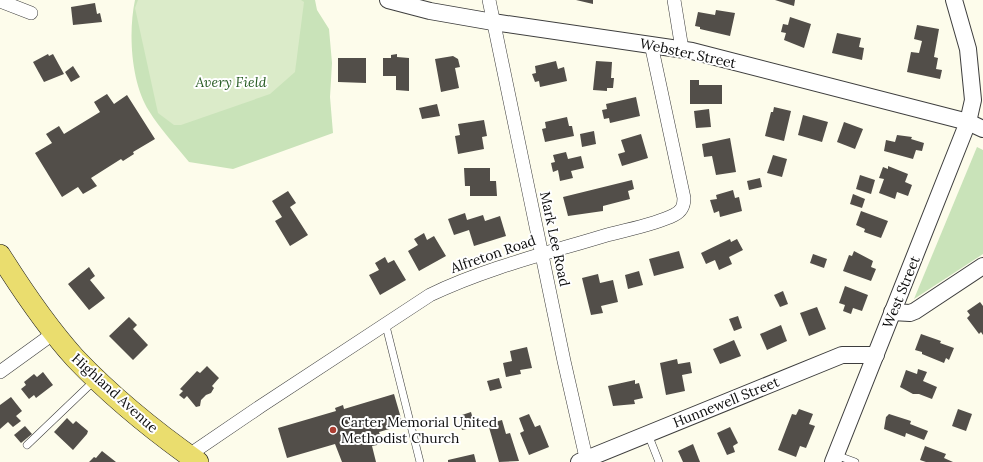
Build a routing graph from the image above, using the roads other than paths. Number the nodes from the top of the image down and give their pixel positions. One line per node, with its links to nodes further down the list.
1 (0, 0): 6 (street)
2 (388, 0): 7 (street, Webster Street)
3 (489, 0): 7 (street, Mark Lee Road)
4 (674, 0): 9 (street)
5 (954, 0): 10 (street, West Street)
6 (31, 13)
7 (494, 22): 8 (street, Webster Street); 12 (street, Mark Lee Road)
8 (651, 44): 9 (street, Webster Street); 12 (street, Alfreton Road)
9 (682, 49): 10 (street, Webster Street)
10 (968, 122): 11 (street, Webster Street); 15 (street, West Street)
11 (983, 129)
12 (542, 254): 16 (street, Alfreton Road); 25 (street, Mark Lee Road)
13 (0, 255): 17 (main road, Highland Avenue)
14 (983, 266): 15 (street)
15 (892, 312): 18 (street, West Street)
16 (386, 326): 24 (street, Alfreton Road); 26 (lane)
17 (54, 333): 19 (street); 20 (main road, Highland Avenue)
18 (876, 355): 21 (street, Hunnewell Street); 23 (street, West Street)
19 (0, 372)
20 (96, 379): 22 (lane); 24 (main road, Highland Avenue)
21 (648, 434): 25 (street, Hunnewell Street); 27 (lane)
22 (27, 445)
23 (834, 458): 28 (lane)
24 (193, 459)
25 (584, 461)
26 (420, 462)
27 (659, 462)
28 (855, 462)

